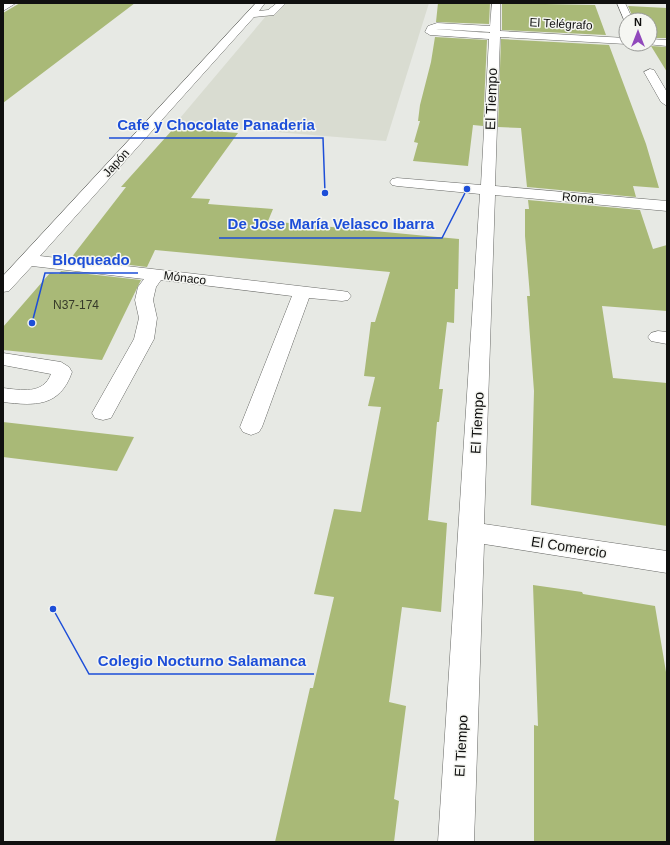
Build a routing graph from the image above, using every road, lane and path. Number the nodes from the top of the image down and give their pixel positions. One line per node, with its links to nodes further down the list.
1 (12, 3): 5 (street)
2 (496, 3): 6 (street, El Tiempo)
3 (281, 4): 4 (street)
4 (257, 7): 13 (street, Japón)
5 (3, 8)
6 (494, 33): 6 (street); 7 (street, El Telégrafo); 11 (street, El Tiempo)
7 (618, 41)
8 (650, 72): 9 (street)
9 (667, 102)
10 (397, 182): 11 (street, Roma)
11 (488, 190): 12 (street, Roma); 22 (street, El Tiempo)
12 (667, 206)
13 (28, 260): 14 (street, Mónaco); 15 (street, Japón)
14 (156, 275): 16 (street, Mónaco); 20 (street)
15 (3, 287)
16 (302, 292): 17 (street, Mónaco); 21 (street)
17 (342, 296)
18 (3, 359): 19 (street)
19 (3, 395)
20 (103, 413)
21 (251, 427)
22 (472, 532): 23 (street, El Comercio); 24 (street, El Tiempo)
23 (667, 562)
24 (456, 842)

